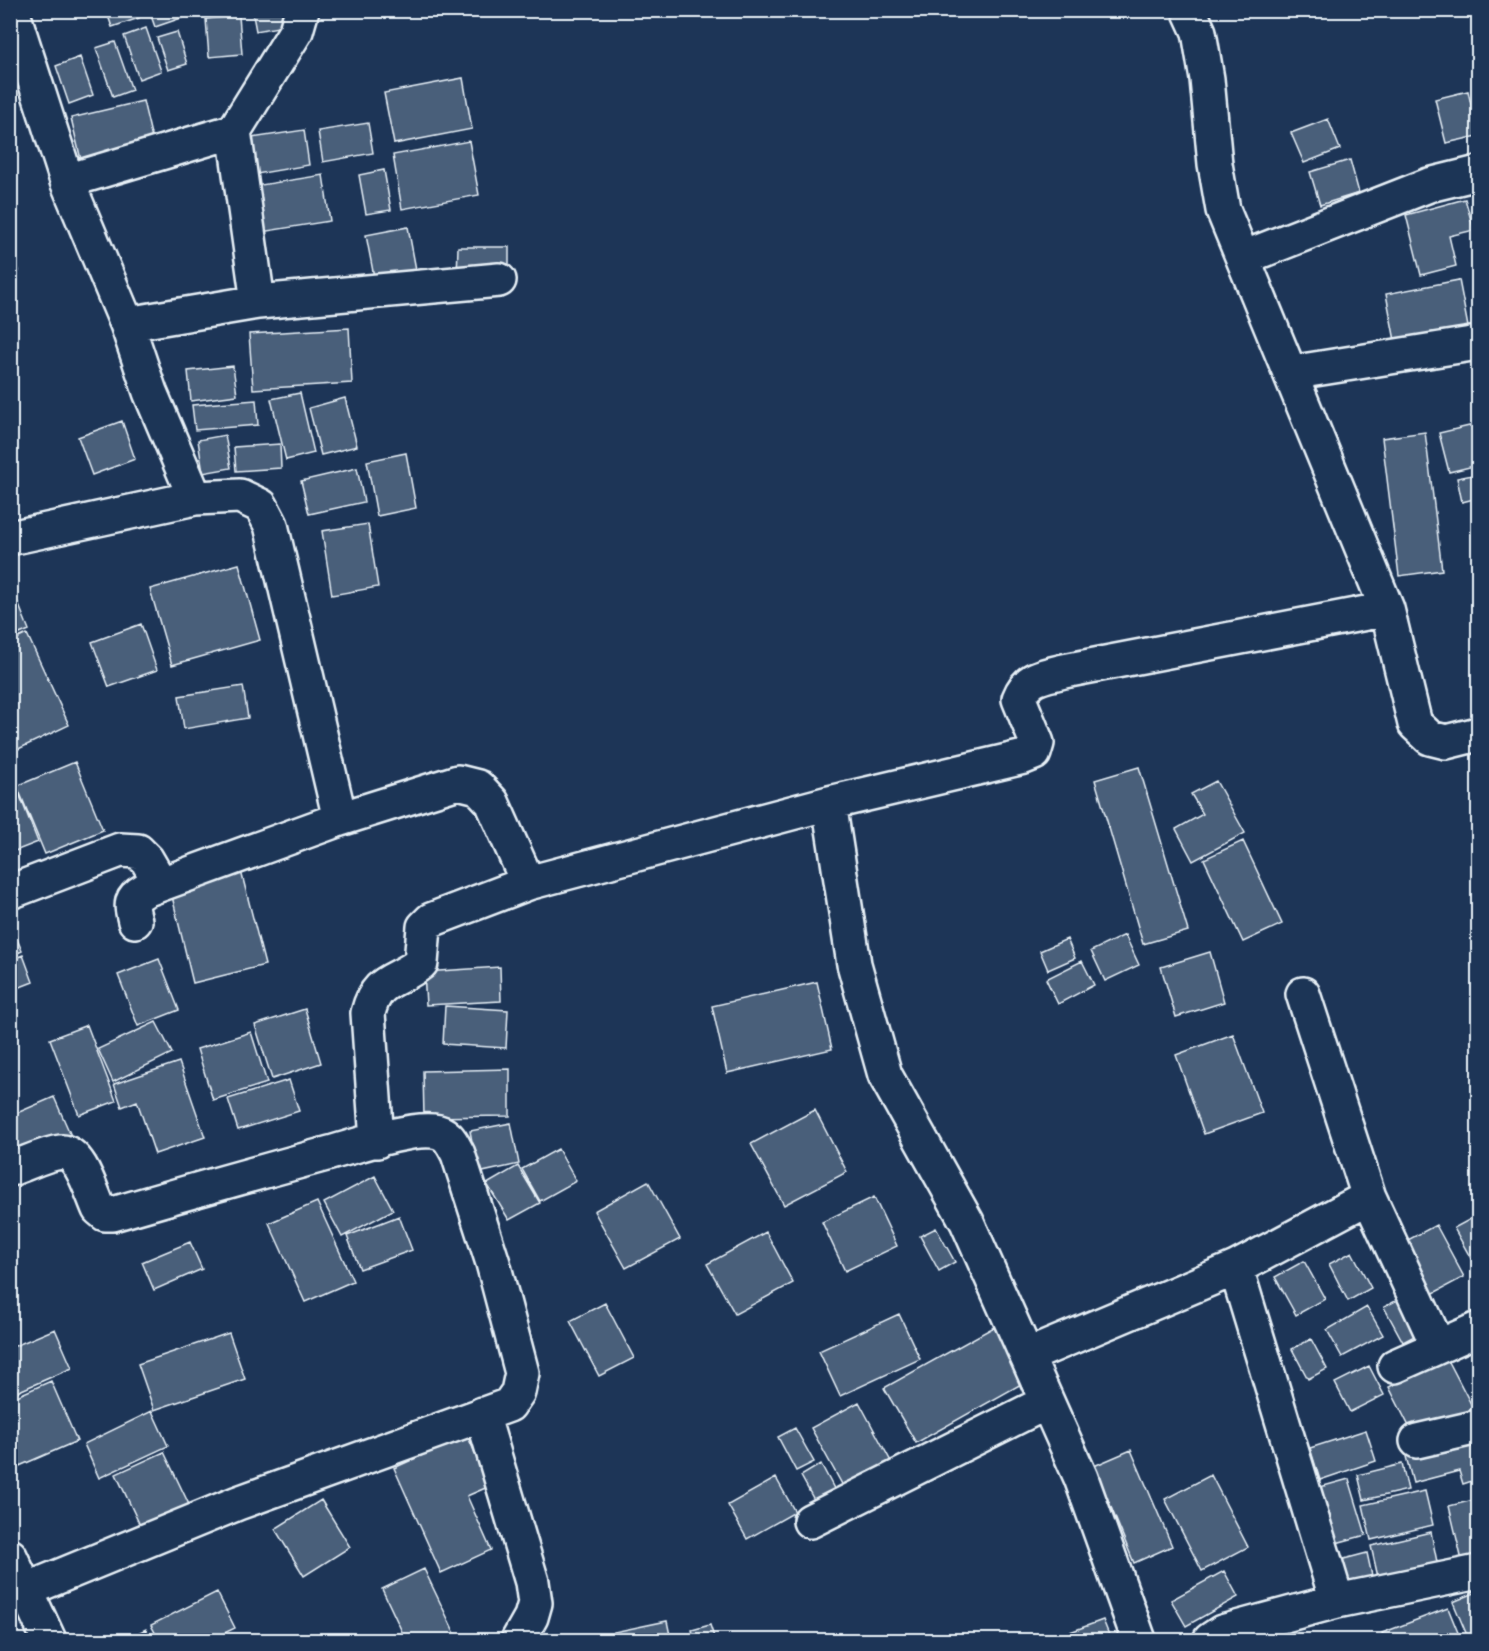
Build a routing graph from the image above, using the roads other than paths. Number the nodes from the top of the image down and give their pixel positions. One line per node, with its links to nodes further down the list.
1 (12, 10): 6 (street)
2 (302, 10): 4 (street)
3 (1189, 10): 7 (street)
4 (234, 131): 6 (street); 9 (street)
5 (1479, 173): 7 (street)
6 (67, 181): 10 (street)
7 (1243, 258): 12 (street)
8 (499, 280): 9 (street)
9 (258, 302): 10 (street)
10 (127, 324): 13 (street)
11 (1479, 343): 12 (street)
12 (1290, 373): 15 (street)
13 (195, 498): 14 (street); 18 (street)
14 (10, 538)
15 (1387, 609): 16 (street); 17 (street)
16 (1479, 734)
17 (829, 803): 19 (street); 30 (street)
18 (340, 819): 19 (street); 20 (street)
19 (528, 883): 24 (street)
20 (161, 884): 21 (street); 22 (street)
21 (10, 892)
22 (135, 921)
23 (1303, 994): 26 (street)
24 (377, 1140): 25 (street); 33 (street)
25 (10, 1169)
26 (1369, 1197): 27 (street); 29 (street)
27 (1236, 1268): 30 (street); 40 (street)
28 (1477, 1333): 29 (street)
29 (1438, 1346): 31 (street)
30 (1026, 1356): 32 (street)
31 (1395, 1366)
32 (1047, 1402): 36 (street); 43 (street)
33 (482, 1414): 39 (street); 42 (street)
34 (1479, 1427): 35 (street)
35 (1417, 1441)
36 (810, 1521)
37 (10, 1556): 39 (street)
38 (1479, 1572): 40 (street)
39 (26, 1590): 41 (street)
40 (1337, 1601): 44 (street)
41 (48, 1641)
42 (518, 1641)
43 (1139, 1641)
44 (1210, 1641)

